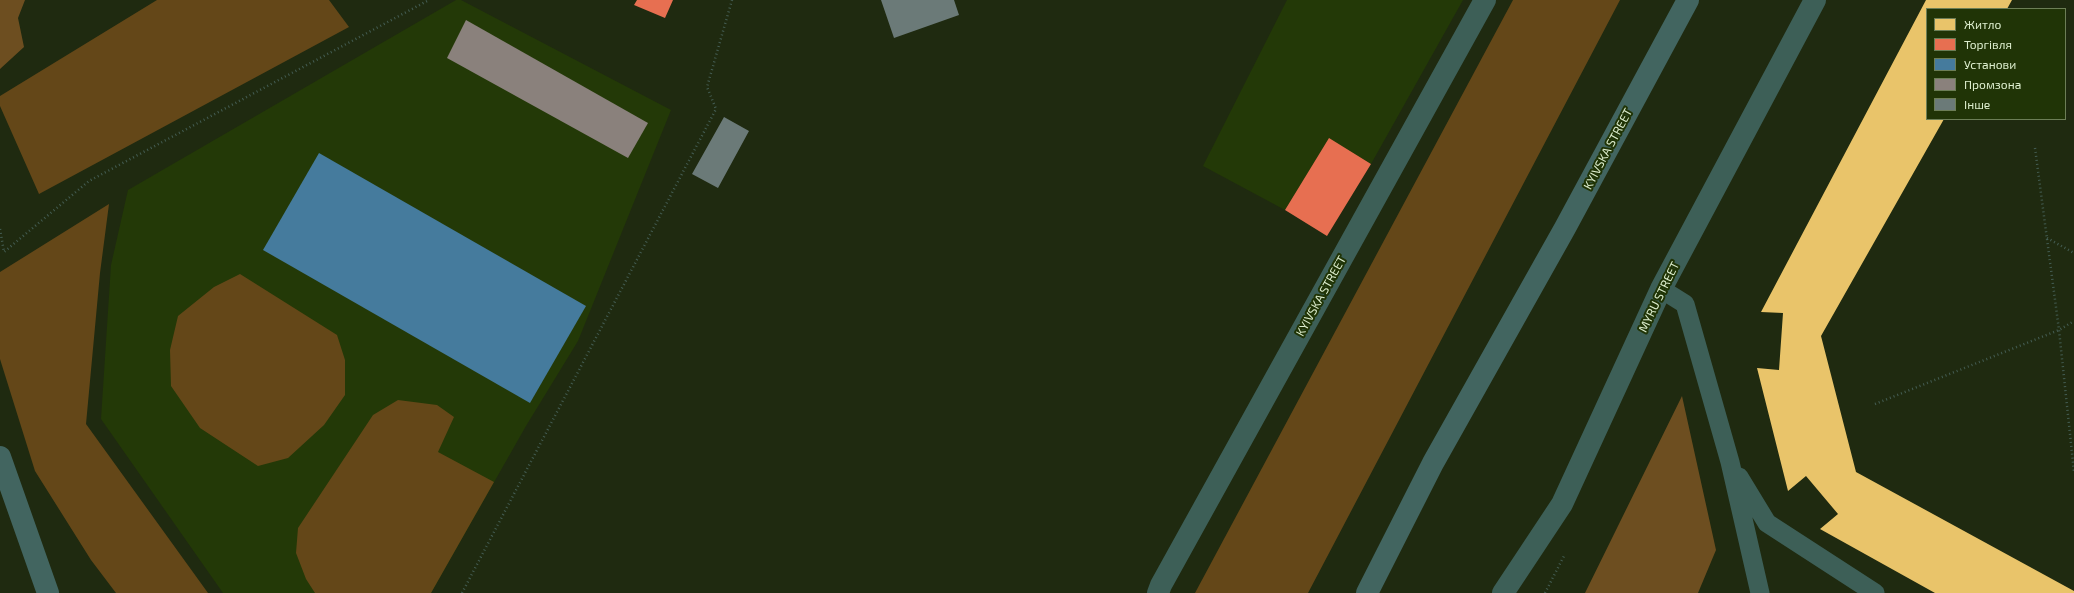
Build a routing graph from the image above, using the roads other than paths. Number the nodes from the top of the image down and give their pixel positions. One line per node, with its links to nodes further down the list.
1 (1485, 0): 8 (street, KYIVSKA STREET)
2 (1688, 0): 9 (main road, KYIVSKA STREET)
3 (1815, 0): 4 (street, MYRU STREET)
4 (1661, 289): 6 (lane); 10 (street, MYRU STREET)
5 (0, 457): 7 (main road)
6 (1730, 462): 11 (lane); 12 (lane)
7 (48, 593)
8 (1158, 593)
9 (1367, 593)
10 (1503, 593)
11 (1760, 593)
12 (1875, 593)

